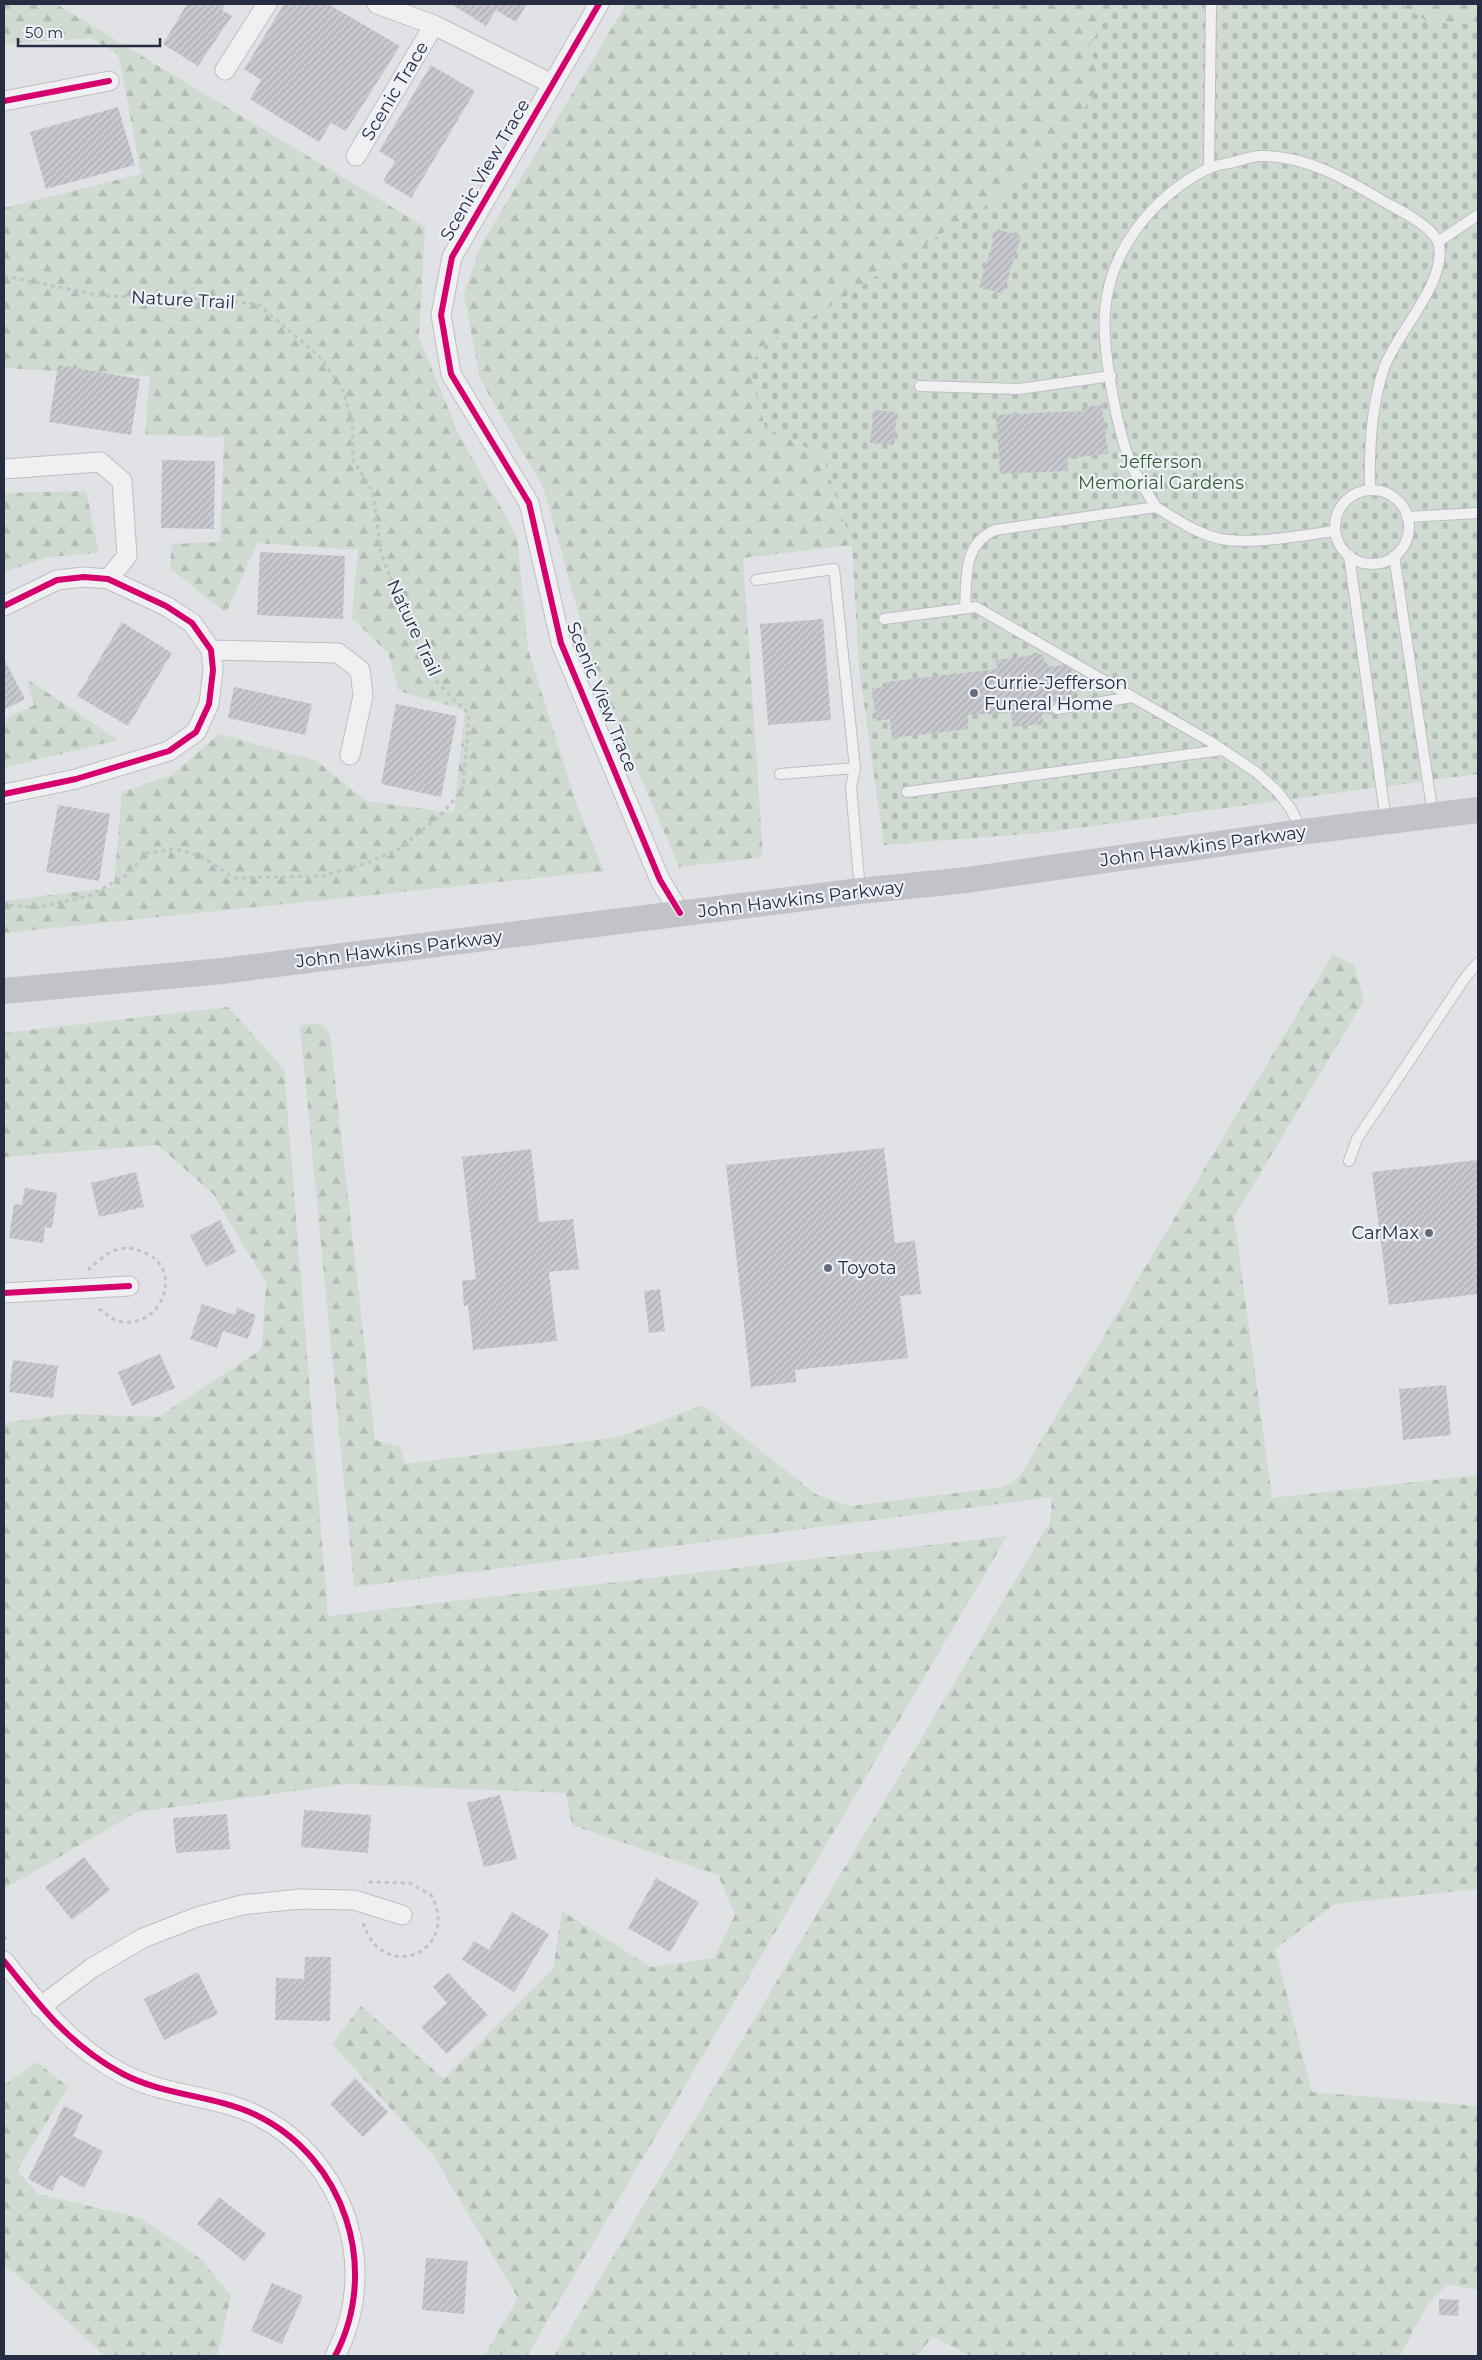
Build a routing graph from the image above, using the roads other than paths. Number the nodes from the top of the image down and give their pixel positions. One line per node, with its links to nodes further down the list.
1 (266, 4): 6 (street)
2 (377, 4): 5 (street)
3 (599, 4): 8 (street, Scenic View Trace)
4 (1211, 4): 11 (lane)
5 (434, 25): 8 (street); 10 (street, Scenic Trace)
6 (225, 70)
7 (109, 81): 9 (street)
8 (552, 84): 43 (street, Scenic View Trace)
9 (4, 100)
10 (356, 156)
11 (1209, 168): 13 (lane); 14 (lane)
12 (1478, 215): 13 (lane)
13 (1438, 242): 17 (lane)
14 (1111, 376): 15 (lane); 18 (lane)
15 (920, 386)
16 (4, 469): 24 (street)
17 (1370, 490): 20 (lane); 21 (lane)
18 (1156, 507): 21 (lane); 27 (lane)
19 (1478, 514): 20 (lane)
20 (1407, 517): 23 (lane)
21 (1335, 531): 22 (lane)
22 (1348, 555): 23 (lane); 40 (lane)
23 (1394, 556): 39 (lane)
24 (108, 579): 26 (street); 29 (street)
25 (756, 580): 34 (lane)
26 (4, 606)
27 (965, 608): 28 (lane); 30 (lane)
28 (884, 619)
29 (211, 650): 33 (street); 37 (street)
30 (1133, 698): 31 (lane); 32 (lane)
31 (1057, 709)
32 (1222, 750): 36 (lane); 41 (lane)
33 (350, 755)
34 (855, 768): 35 (lane); 42 (lane)
35 (780, 774)
36 (907, 792)
37 (4, 794)
38 (1478, 810): 39 (main road, John Hawkins Parkway)
39 (1433, 816): 40 (main road, John Hawkins Parkway)
40 (1386, 823): 41 (main road, John Hawkins Parkway)
41 (1302, 832): 42 (main road, John Hawkins Parkway)
42 (860, 891): 43 (main road, John Hawkins Parkway)
43 (680, 913): 45 (main road, John Hawkins Parkway)
44 (1478, 963): 46 (lane)
45 (4, 991)
46 (1349, 1161)
47 (128, 1286): 48 (street)
48 (4, 1293)
49 (402, 1915): 51 (street)
50 (7, 1952): 51 (street)
51 (40, 2007): 52 (street)
52 (335, 2356)

